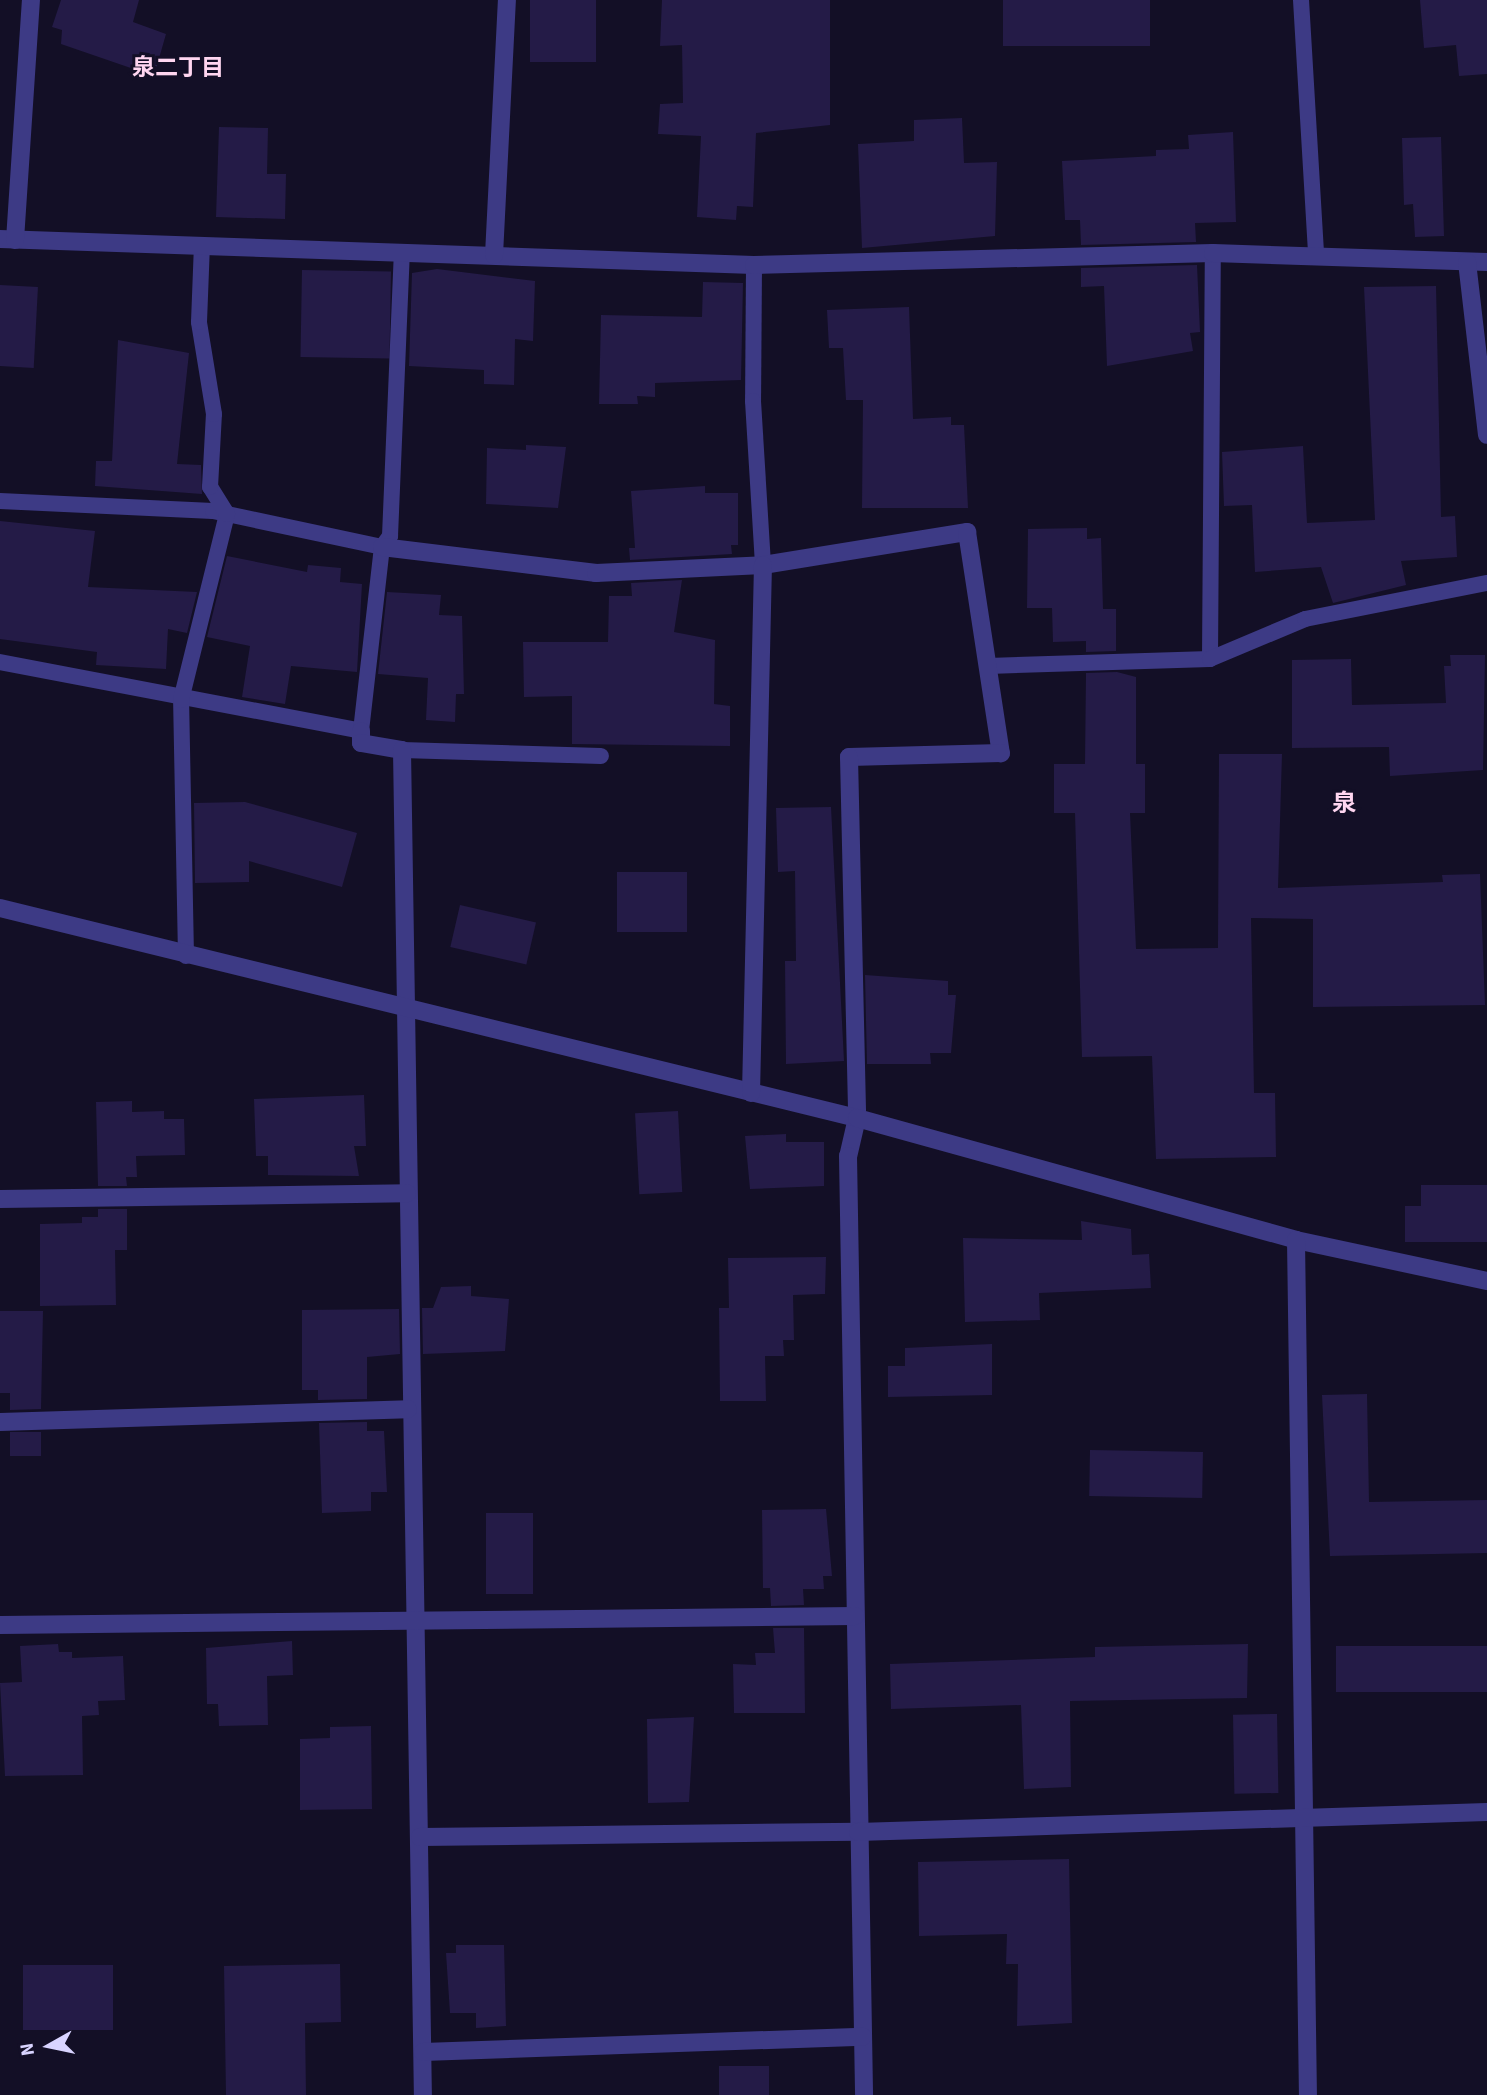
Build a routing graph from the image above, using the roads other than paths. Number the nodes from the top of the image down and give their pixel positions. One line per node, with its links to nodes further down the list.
1 (31, 0): 4 (street)
2 (508, 0): 9 (street)
3 (1301, 0): 8 (lane)
4 (8, 240): 5 (street)
5 (202, 245): 7 (street); 15 (lane)
6 (1213, 253): 8 (street); 12 (street); 19 (lane)
7 (402, 254): 9 (street); 16 (lane)
8 (1316, 254): 10 (street)
9 (494, 255): 12 (street)
10 (1467, 262): 11 (street); 13 (street)
11 (1487, 262)
12 (754, 265): 17 (lane)
13 (1487, 435)
14 (0, 501): 15 (lane)
15 (227, 514): 16 (lane); 22 (lane)
16 (382, 547): 17 (street); 23 (lane)
17 (763, 565): 21 (street); 29 (street)
18 (1487, 583): 19 (lane)
19 (1210, 659): 21 (lane)
20 (0, 662): 22 (lane)
21 (988, 666): 30 (street)
22 (181, 700): 23 (lane); 27 (lane)
23 (361, 731): 24 (street)
24 (402, 750): 25 (lane); 28 (street)
25 (601, 756)
26 (0, 908): 27 (street)
27 (186, 956): 28 (street)
28 (406, 1012): 29 (street); 31 (street)
29 (751, 1093): 30 (street)
30 (857, 1118): 33 (street); 37 (street)
31 (407, 1193): 32 (street); 35 (street)
32 (0, 1199)
33 (1296, 1240): 34 (street); 41 (street)
34 (1487, 1281)
35 (408, 1409): 36 (street); 38 (street)
36 (0, 1422)
37 (855, 1616): 38 (street); 42 (street)
38 (414, 1618): 39 (street); 43 (street)
39 (0, 1625)
40 (1487, 1812): 41 (street)
41 (1300, 1815): 42 (street); 48 (street)
42 (858, 1832): 43 (street); 44 (street)
43 (420, 1837): 45 (street)
44 (863, 2037): 45 (street); 47 (street)
45 (423, 2052): 46 (street)
46 (423, 2095)
47 (864, 2095)
48 (1308, 2095)

